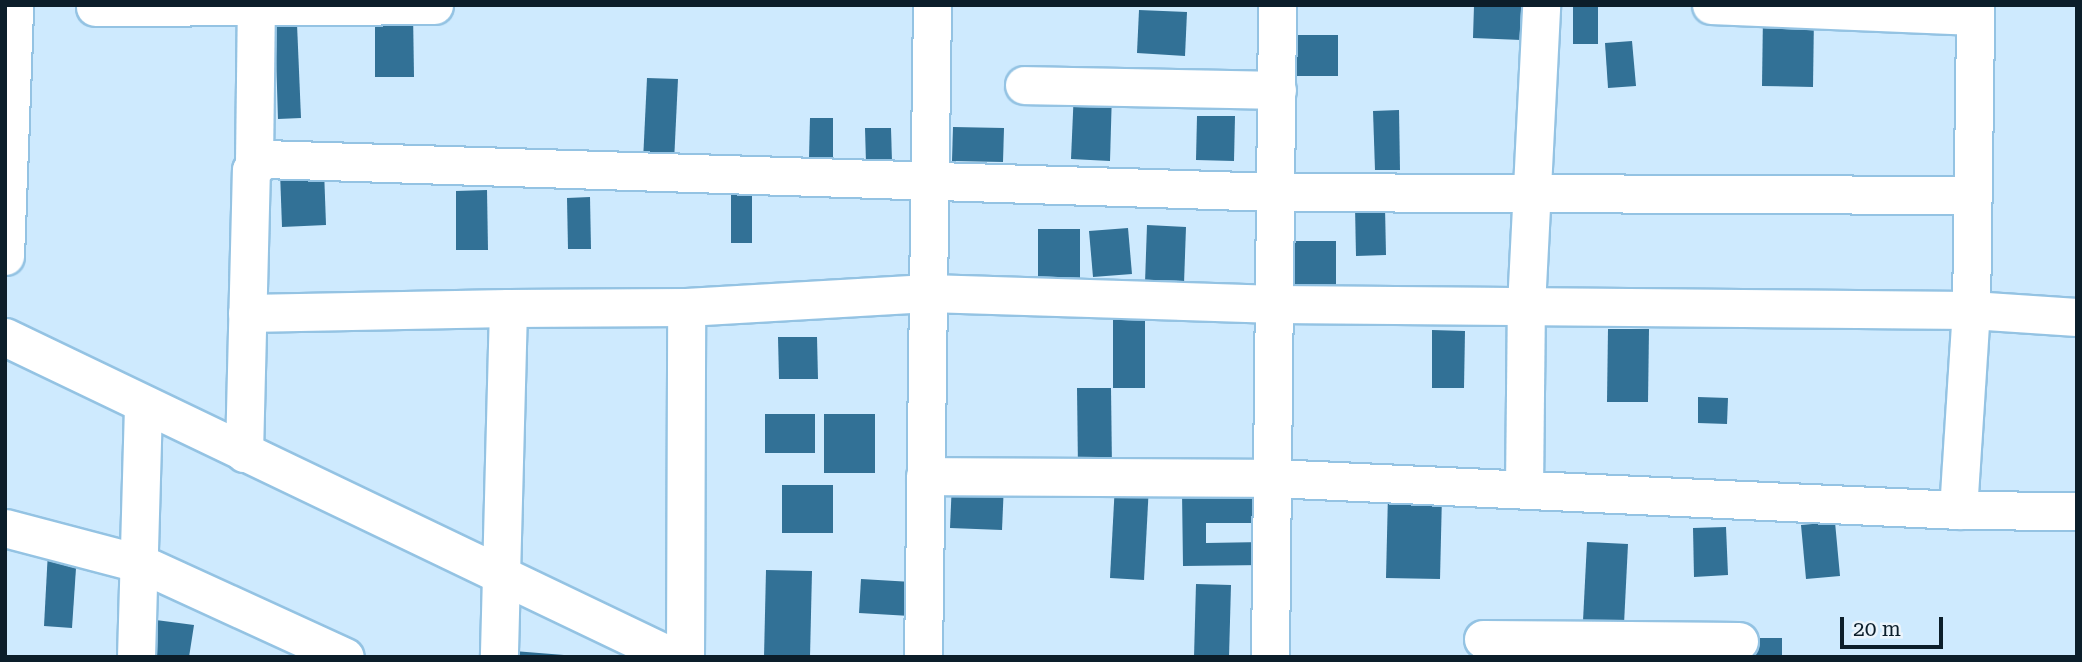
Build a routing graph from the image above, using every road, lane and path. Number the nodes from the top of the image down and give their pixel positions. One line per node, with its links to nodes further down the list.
1 (14, 5): 17 (street)
2 (434, 5): 8 (street)
3 (932, 5): 13 (street)
4 (1277, 5): 11 (street)
5 (1541, 5): 15 (street)
6 (1710, 5): 9 (street)
7 (94, 7): 8 (street)
8 (256, 8): 12 (street)
9 (1975, 11): 16 (street)
10 (1024, 85): 11 (street)
11 (1277, 90): 14 (street)
12 (254, 162): 13 (street); 24 (street)
13 (929, 182): 14 (street); 18 (street)
14 (1277, 192): 15 (street); 19 (street)
15 (1532, 194): 16 (street); 20 (street)
16 (1973, 195): 23 (street)
17 (5, 256)
18 (928, 293): 19 (street); 21 (street); 29 (street)
19 (1277, 304): 20 (street); 30 (street)
20 (1526, 306): 23 (street); 31 (street)
21 (686, 307): 22 (street); 44 (street)
22 (508, 308): 24 (street); 36 (street)
23 (1971, 310): 25 (street); 32 (street)
24 (247, 313): 28 (street)
25 (2077, 317)
26 (5, 337): 27 (street)
27 (143, 404): 28 (street); 35 (street)
28 (244, 453): 36 (street)
29 (925, 476): 30 (street); 45 (street)
30 (1273, 478): 31 (street); 46 (street)
31 (1524, 489): 32 (street)
32 (1958, 510): 33 (street)
33 (2077, 511)
34 (5, 528): 35 (street)
35 (142, 564): 40 (street); 41 (street)
36 (502, 579): 42 (street); 43 (street)
37 (1483, 639): 39 (street)
38 (1739, 641): 39 (street)
39 (1628, 648)
40 (136, 657)
41 (345, 657)
42 (499, 657)
43 (673, 657)
44 (685, 657)
45 (923, 657)
46 (1270, 657)

